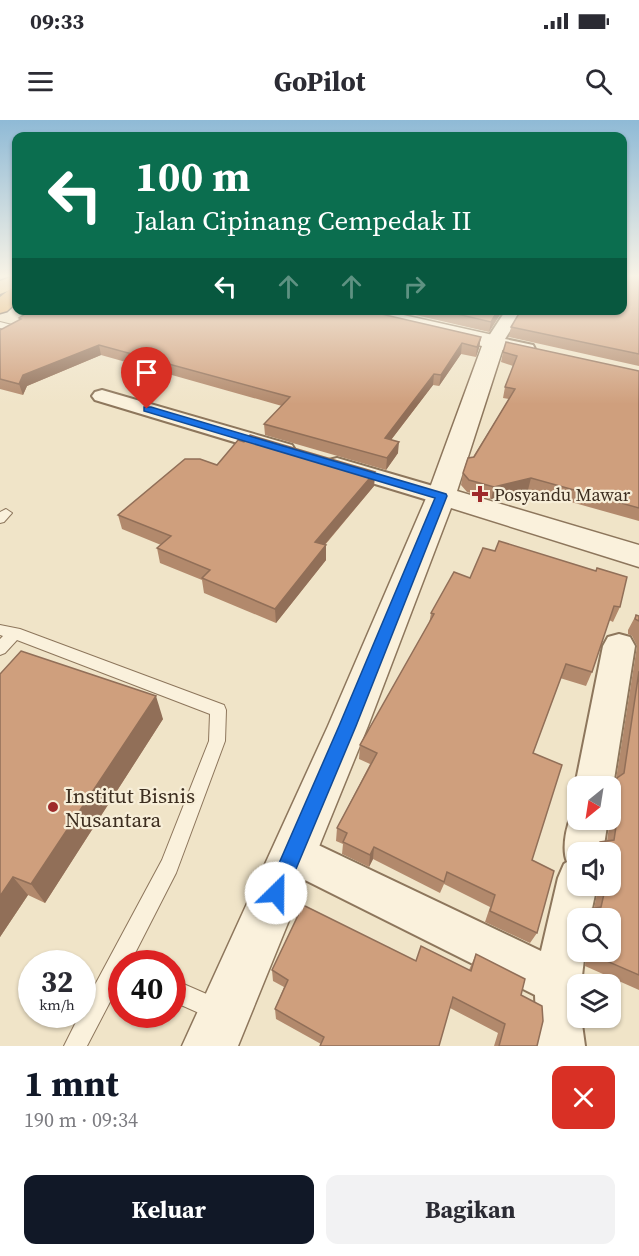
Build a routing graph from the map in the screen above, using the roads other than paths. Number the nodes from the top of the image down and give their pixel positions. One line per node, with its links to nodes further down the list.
1 (388, 318): 7 (street)
2 (510, 318): 7 (street)
3 (23, 322): 5 (lane)
4 (0, 325): 5 (lane)
5 (13, 328): 6 (lane)
6 (0, 336)
7 (494, 342): 8 (street); 10 (street)
8 (539, 352)
9 (102, 396): 10 (street)
10 (441, 496): 11 (street); 16 (street)
11 (639, 556)
12 (8, 631): 14 (lane); 18 (lane)
13 (619, 646): 15 (street)
14 (0, 649)
15 (596, 776)
16 (293, 853): 19 (street); 22 (street)
17 (574, 896): 19 (street)
18 (128, 950)
19 (557, 982): 24 (street)
20 (108, 988): 23 (lane)
21 (186, 1002): 22 (lane)
22 (217, 1030)
23 (75, 1046)
24 (561, 1046)

